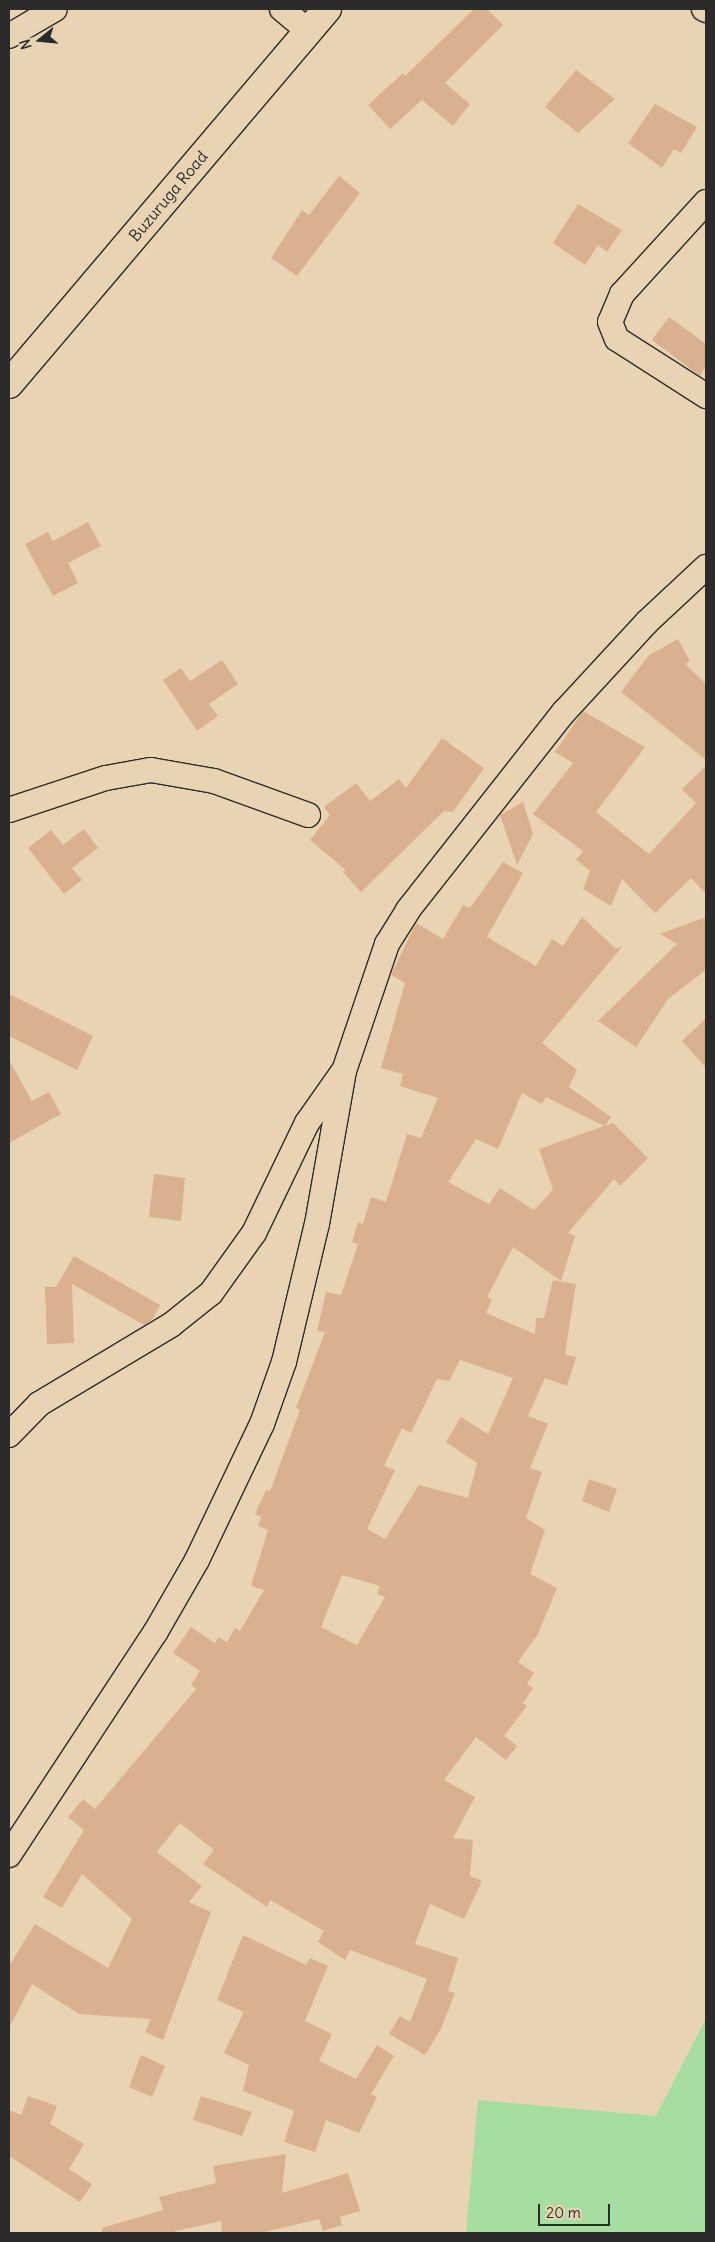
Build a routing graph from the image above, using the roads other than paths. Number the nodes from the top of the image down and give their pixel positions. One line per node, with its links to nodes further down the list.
1 (55, 9): 5 (street)
2 (282, 9): 4 (street)
3 (327, 9): 4 (main road, Buzuruga Road)
4 (307, 30): 7 (main road, Buzuruga Road)
5 (9, 36)
6 (706, 202): 8 (street)
7 (9, 384)
8 (706, 396)
9 (706, 568): 11 (street)
10 (706, 588): 11 (street)
11 (670, 599): 14 (street)
12 (9, 810): 13 (street)
13 (308, 815)
14 (344, 1071): 15 (street); 16 (street)
15 (9, 1435)
16 (9, 1855)

